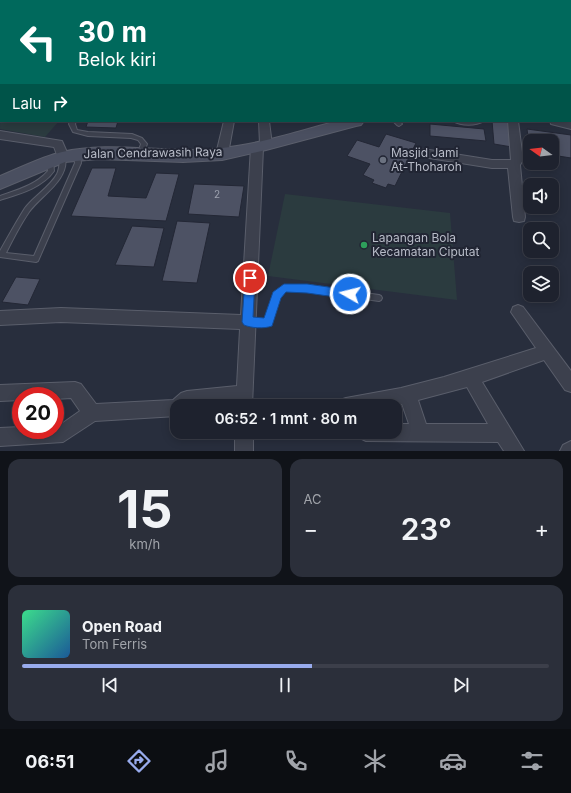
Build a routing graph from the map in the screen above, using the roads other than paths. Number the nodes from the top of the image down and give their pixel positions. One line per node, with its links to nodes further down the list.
1 (73, 122): 14 (lane)
2 (229, 122): 13 (street)
3 (264, 122): 11 (street)
4 (353, 122): 11 (main road, Jalan Cendrawasih Raya)
5 (463, 122): 6 (lane)
6 (476, 122)
7 (513, 122): 16 (street)
8 (559, 122): 9 (street)
9 (571, 125)
10 (0, 135): 15 (street)
11 (261, 146): 13 (main road, Jalan Cendrawasih Raya); 25 (street)
12 (424, 153): 16 (street)
13 (222, 154): 14 (main road, Jalan Cendrawasih Raya)
14 (140, 155): 15 (main road, Jalan Cendrawasih Raya)
15 (63, 157): 17 (lane); 18 (lane); 19 (main road, Jalan Cendrawasih Raya); 20 (lane)
16 (514, 164): 21 (street)
17 (57, 178): 18 (lane); 18 (lane)
18 (71, 179)
19 (0, 183)
20 (0, 198)
21 (519, 217)
22 (378, 298): 25 (lane)
23 (518, 312): 26 (street)
24 (0, 318): 25 (street)
25 (248, 322): 33 (street)
26 (547, 352): 27 (street); 28 (street)
27 (471, 378): 30 (street); 39 (street)
28 (571, 384)
29 (0, 394): 36 (street)
30 (408, 395): 34 (street); 37 (street)
31 (186, 399): 32 (street)
32 (242, 399)
33 (244, 399)
34 (381, 399)
35 (170, 408): 36 (street)
36 (92, 413): 40 (street)
37 (420, 432): 38 (street); 39 (street)
38 (402, 433)
39 (502, 433): 43 (street)
40 (0, 437)
41 (244, 439): 42 (street)
42 (244, 451)
43 (515, 451)

